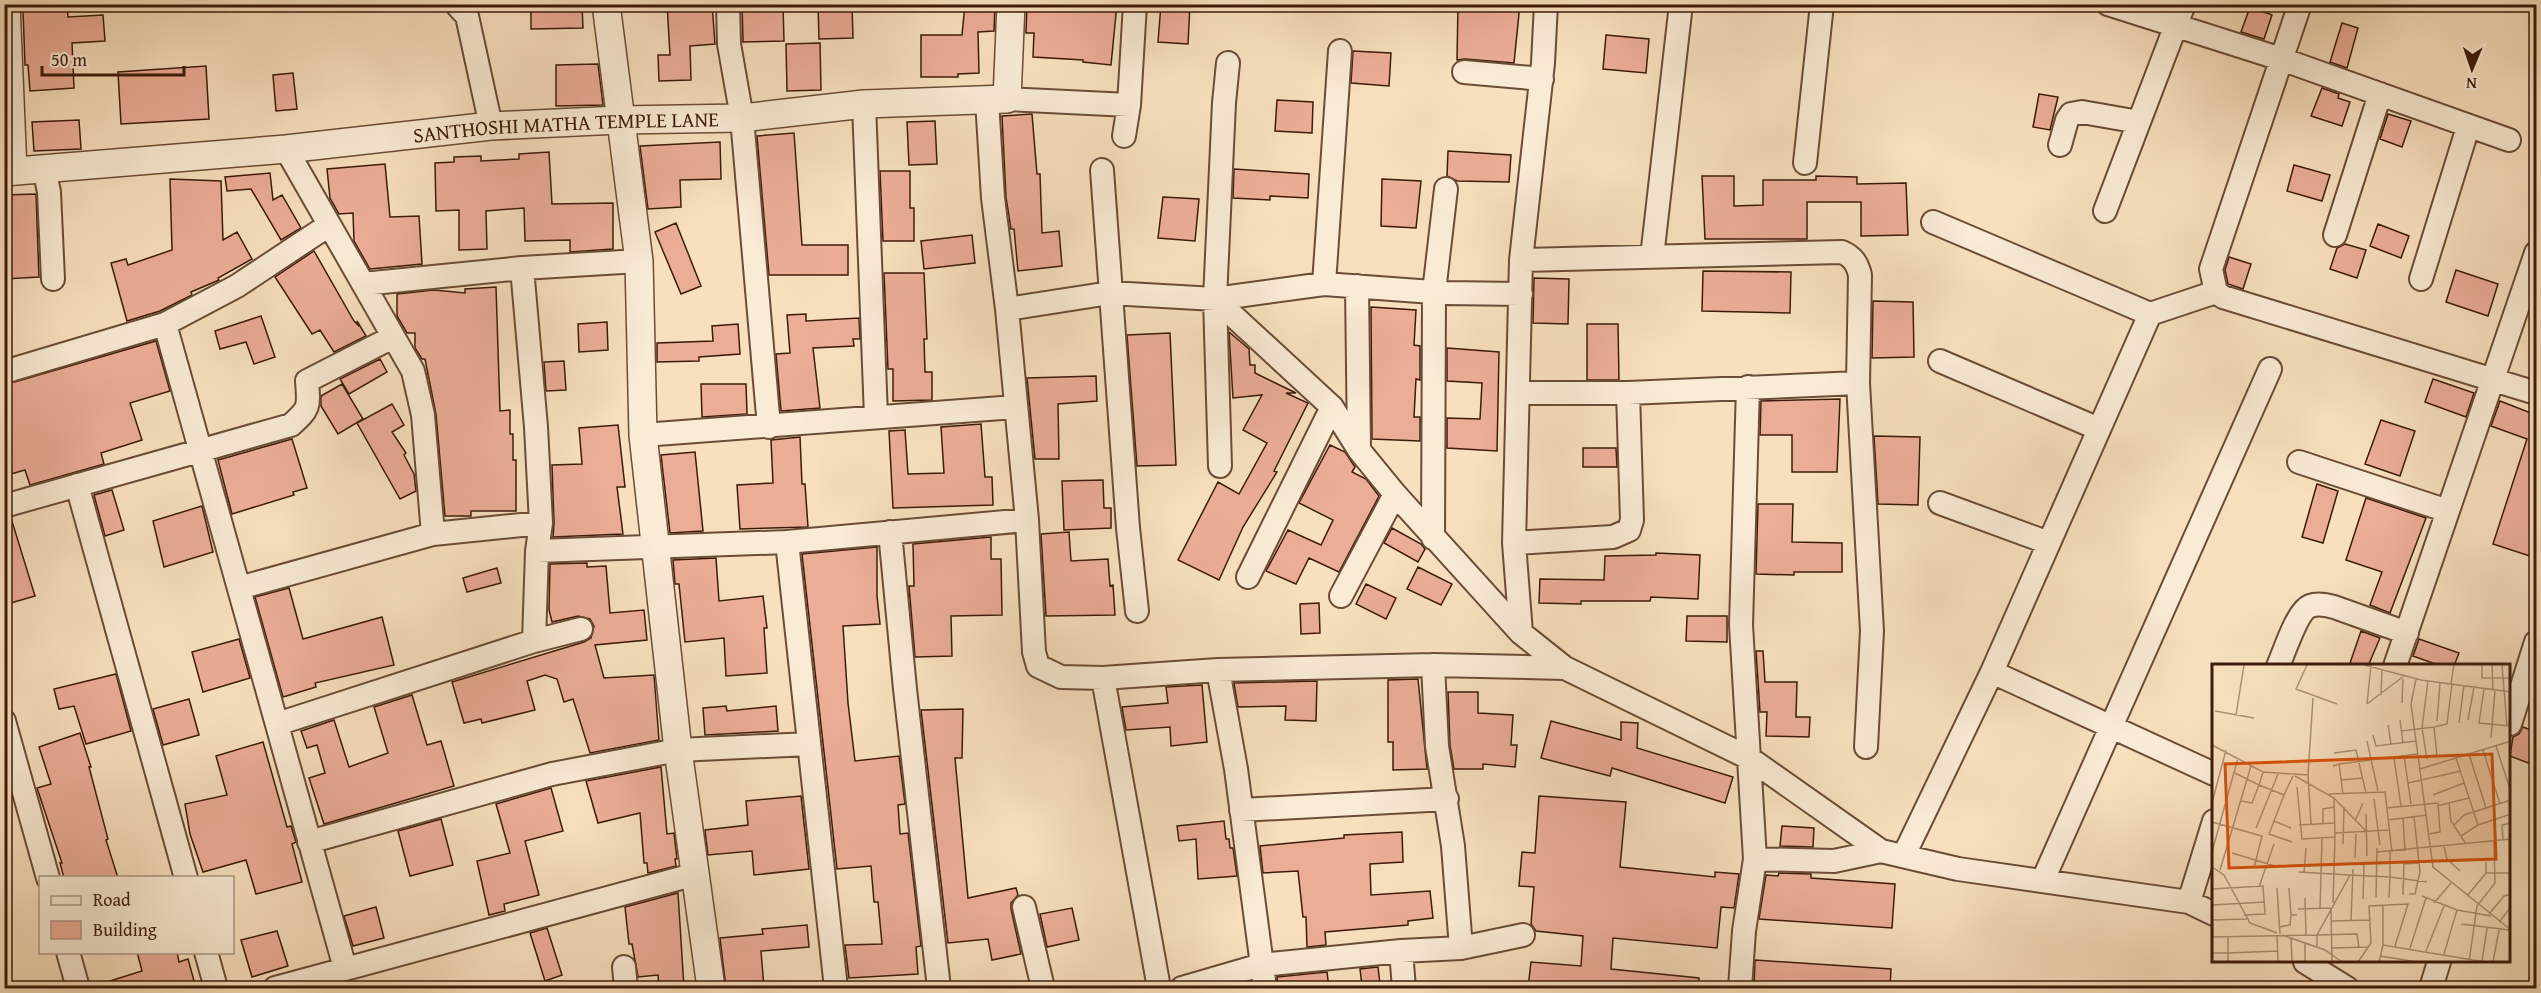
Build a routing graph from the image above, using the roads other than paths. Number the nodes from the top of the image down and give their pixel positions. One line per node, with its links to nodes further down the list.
1 (6, 4): 14 (street)
2 (456, 4): 27 (street)
3 (606, 4): 25 (street)
4 (728, 4): 24 (street)
5 (1011, 4): 21 (street)
6 (1135, 4): 23 (street)
7 (1546, 4): 19 (street)
8 (1681, 4): 43 (street)
9 (1822, 4): 33 (street)
10 (2108, 4): 13 (street)
11 (2184, 4): 13 (street)
12 (2300, 4): 16 (street)
13 (2175, 26): 16 (street); 26 (street)
14 (5, 36): 36 (street)
15 (1340, 51): 50 (street)
16 (2281, 59): 20 (street); 53 (street)
17 (1228, 63): 56 (street)
18 (1464, 72): 19 (street)
19 (1542, 79): 44 (street)
20 (2380, 94): 28 (street); 41 (street)
21 (997, 100): 22 (street, SANTHOSHI MATHA TEMPLE LANE); 23 (street, SANTHOSHI MATHA TEMPLE LANE); 57 (street)
22 (864, 104): 24 (street, SANTHOSHI MATHA TEMPLE LANE); 72 (street)
23 (1129, 105): 29 (street)
24 (742, 118): 25 (street, SANTHOSHI MATHA TEMPLE LANE); 73 (street)
25 (619, 120): 27 (street, SANTHOSHI MATHA TEMPLE LANE); 45 (street)
26 (2139, 122): 31 (street); 38 (street)
27 (491, 126): 32 (street, SANTHOSHI MATHA TEMPLE LANE)
28 (2468, 127): 30 (street); 48 (street)
29 (1124, 136)
30 (2509, 140)
31 (2060, 146)
32 (286, 148): 34 (street, SANTHOSHI MATHA TEMPLE LANE); 40 (street)
33 (1805, 163)
34 (44, 168): 36 (street, SANTHOSHI MATHA TEMPLE LANE); 47 (street)
35 (1102, 170): 54 (street)
36 (9, 171)
37 (1446, 189): 52 (street)
38 (2105, 211)
39 (1933, 222): 58 (street)
40 (329, 225): 49 (street); 59 (street)
41 (2335, 235)
42 (2536, 253): 64 (street)
43 (1652, 256): 44 (street); 65 (street)
44 (1521, 260): 55 (street)
45 (639, 261): 46 (street); 75 (street)
46 (522, 268): 49 (street); 86 (street)
47 (54, 279)
48 (2421, 279)
49 (363, 284): 60 (street)
50 (1324, 284): 51 (street); 56 (street)
51 (1357, 286): 52 (street); 77 (street)
52 (1434, 292): 55 (street); 89 (street)
53 (2216, 292): 58 (street); 64 (street)
54 (1110, 293): 56 (street); 57 (street); 98 (street)
55 (1521, 294): 67 (street)
56 (1215, 299): 70 (street); 79 (street)
57 (1007, 309): 71 (street)
58 (2150, 314): 74 (street)
59 (165, 324): 63 (street); 76 (street)
60 (393, 337): 76 (street); 88 (street)
61 (1940, 362): 74 (street)
62 (2270, 369): 114 (street)
63 (4, 372)
64 (2494, 380): 69 (street); 84 (street)
65 (1858, 383): 66 (street); 116 (street)
66 (1748, 387): 68 (street); 118 (street)
67 (1520, 393): 68 (street); 91 (street)
68 (1628, 393): 91 (street)
69 (2536, 393)
70 (1332, 406): 77 (street); 95 (street)
71 (1016, 407): 72 (street); 85 (street)
72 (876, 417): 73 (street)
73 (769, 427): 75 (street)
74 (2099, 429): 92 (street)
75 (643, 435): 93 (street)
76 (201, 450): 80 (street); 96 (street)
77 (1359, 450): 81 (street)
78 (2299, 462): 84 (street)
79 (1220, 466)
80 (77, 485): 83 (street); 129 (street)
81 (1395, 495): 89 (street); 97 (street)
82 (1940, 503): 92 (street)
83 (4, 506)
84 (2448, 512): 101 (street)
85 (1027, 520): 87 (street); 110 (street)
86 (541, 523): 88 (street); 94 (street)
87 (890, 532): 90 (street); 148 (street)
88 (433, 534): 96 (street)
89 (1433, 538): 100 (street)
90 (787, 542): 93 (street); 115 (street)
91 (1514, 543): 100 (street)
92 (2049, 543): 109 (street)
93 (656, 548): 94 (street); 117 (street)
94 (537, 551): 102 (street)
95 (1248, 577)
96 (239, 588): 113 (street)
97 (1341, 596)
98 (1137, 611)
99 (581, 629): 102 (street)
100 (1521, 633): 107 (street)
101 (2407, 633): 104 (street); 105 (street)
102 (534, 641): 113 (street)
103 (2536, 642): 112 (street)
104 (2279, 664)
105 (2396, 664)
106 (1433, 665): 107 (street); 108 (street); 120 (street)
107 (1565, 668): 118 (street)
108 (1218, 670): 110 (street); 121 (street)
109 (1992, 672): 114 (street); 125 (street)
110 (1103, 678): 150 (street)
111 (4, 721): 128 (street)
112 (2511, 721)
113 (277, 724): 123 (street)
114 (2110, 726): 119 (street); 130 (street)
115 (809, 744): 117 (street); 147 (street)
116 (1866, 747)
117 (678, 750): 123 (street); 127 (street)
118 (1749, 758): 124 (street); 126 (street)
119 (2212, 773)
120 (1447, 799): 121 (street); 135 (street)
121 (1241, 810): 141 (street)
122 (2212, 827): 131 (street)
123 (309, 842): 142 (street)
124 (1881, 851): 125 (street); 126 (street)
125 (1904, 855): 130 (street)
126 (1755, 859): 154 (street)
127 (696, 874): 142 (street); 146 (street)
128 (47, 876)
129 (185, 876)
130 (2043, 880): 131 (street)
131 (2189, 902): 133 (street)
132 (1024, 907): 149 (street)
133 (2212, 913)
134 (1523, 935): 135 (street)
135 (1461, 948): 136 (street)
136 (1401, 951): 141 (street); 153 (street)
137 (69, 954): 143 (street)
138 (207, 954): 144 (street)
139 (2307, 963): 155 (street)
140 (2439, 963): 156 (street)
141 (1261, 965): 151 (street); 152 (street)
142 (345, 968): 145 (street)
143 (78, 988)
144 (216, 988)
145 (275, 988)
146 (711, 988)
147 (836, 988)
148 (938, 988)
149 (1043, 988)
150 (1159, 988)
151 (1182, 988)
152 (1265, 988)
153 (1404, 988)
154 (1740, 988)
155 (2347, 988)
156 (2431, 988)

